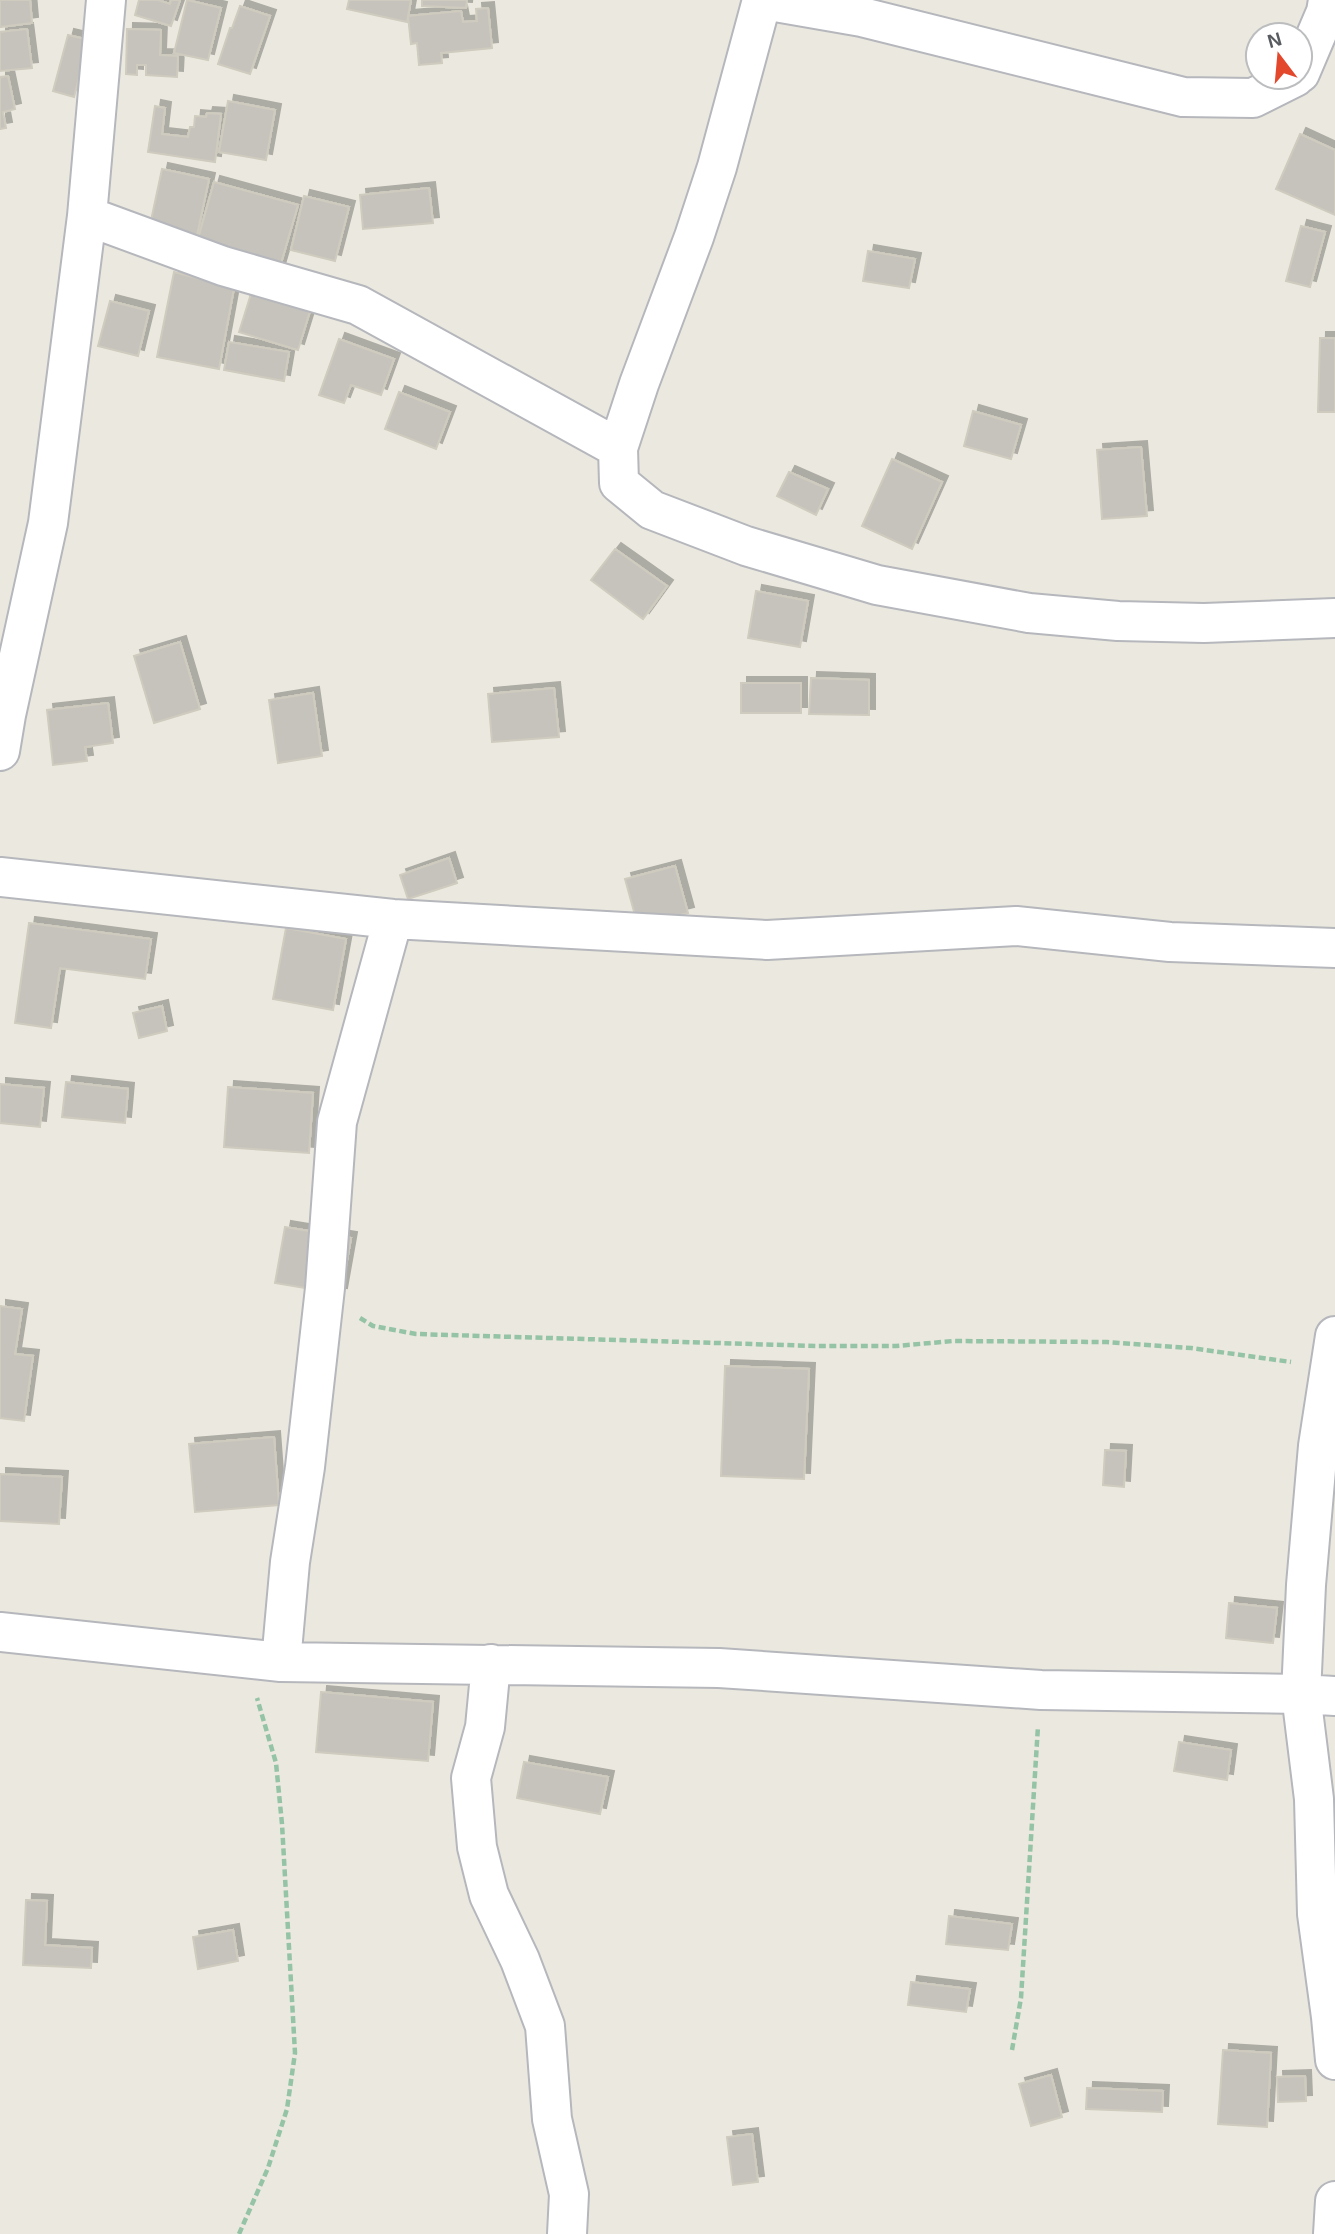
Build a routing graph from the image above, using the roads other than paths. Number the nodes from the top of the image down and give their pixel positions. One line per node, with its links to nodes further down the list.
1 (106, 0): 6 (street)
2 (763, 0): 5 (street); 7 (street)
3 (1328, 0): 4 (street)
4 (1314, 41)
5 (1266, 91)
6 (87, 216): 7 (street); 9 (street)
7 (618, 448): 8 (street)
8 (1335, 618)
9 (0, 751)
10 (0, 877): 11 (street)
11 (393, 919): 12 (street); 15 (street)
12 (1335, 948)
13 (1333, 1352): 17 (street)
14 (0, 1632): 15 (street)
15 (264, 1661): 16 (street)
16 (491, 1664): 17 (street); 20 (street)
17 (1318, 1695): 18 (street)
18 (1335, 2060)
19 (1335, 2201): 21 (street)
20 (567, 2234)
21 (1333, 2234)

